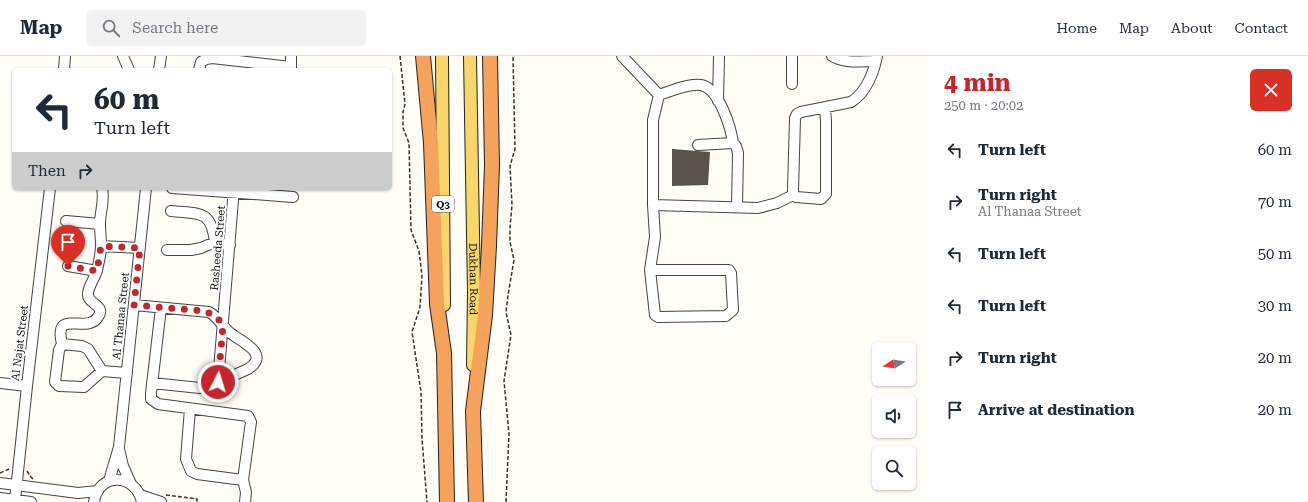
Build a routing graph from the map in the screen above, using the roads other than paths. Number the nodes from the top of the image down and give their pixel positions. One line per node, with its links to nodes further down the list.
1 (65, 56): 17 (street)
2 (123, 56): 18 (street)
3 (160, 56): 19 (street)
4 (291, 56): 20 (street)
5 (423, 56): 52 (highway)
6 (442, 56): 52 (main road, Q3)
7 (470, 56): 60 (main road, Dukhan Road)
8 (485, 56): 24 (main road)
9 (490, 56): 24 (highway)
10 (622, 56): 22 (street)
11 (719, 56): 23 (street)
12 (792, 56): 21 (street)
13 (832, 56): 15 (street)
14 (246, 59): 16 (street); 20 (street)
15 (876, 59): 25 (street)
16 (199, 63)
17 (64, 68)
18 (129, 68)
19 (159, 68)
20 (291, 68)
21 (792, 84)
22 (659, 95): 23 (street); 35 (street)
23 (718, 101): 26 (street)
24 (491, 105): 60 (highway)
25 (825, 108): 33 (street); 33 (street)
26 (733, 143): 27 (street); 36 (street)
27 (698, 145)
28 (50, 190): 58 (street, Al Najat Street)
29 (102, 190): 39 (street)
30 (146, 190): 43 (street, Al Thanaa Street)
31 (214, 190): 32 (street)
32 (235, 191): 34 (street); 41 (street, Rasheeda Street)
33 (793, 195): 36 (street)
34 (293, 197)
35 (653, 205): 36 (street); 46 (street)
36 (737, 207)
37 (171, 211): 40 (street)
38 (66, 221): 39 (street)
39 (100, 224): 42 (street)
40 (215, 242): 41 (street); 44 (street)
41 (230, 244): 50 (street, Rasheeda Street)
42 (101, 246): 43 (street); 47 (street)
43 (140, 248): 48 (street, Al Thanaa Street)
44 (167, 250)
45 (68, 266): 47 (street)
46 (650, 270): 46 (street)
47 (97, 271): 51 (street)
48 (134, 305): 49 (street); 54 (street, Al Thanaa Street)
49 (161, 308): 50 (street); 57 (street)
50 (223, 326): 55 (street, Rasheeda Street); 55 (street)
51 (62, 344): 53 (street); 53 (street)
52 (444, 353): 75 (highway, Q3)
53 (102, 371): 54 (street)
54 (126, 373): 61 (street, Al Thanaa Street)
55 (218, 382): 57 (street)
56 (0, 383): 58 (street)
57 (152, 383): 59 (street)
58 (27, 386): 66 (street, Al Najat Street)
59 (190, 409): 62 (street); 62 (street)
60 (473, 411): 76 (highway, Dukhan Road)
61 (119, 447): 63 (street, Al Thanaa Street); 65 (street, Al Thanaa Street)
62 (243, 480): 74 (street)
63 (109, 481): 65 (street); 67 (street)
64 (0, 482): 66 (street)
65 (131, 484): 69 (street, Al Thanaa Street)
66 (17, 485): 67 (street); 71 (street, Al Najat Street)
67 (98, 491): 73 (street)
68 (0, 498): 71 (street)
69 (141, 498): 70 (street)
70 (161, 498)
71 (16, 500): 72 (street)
72 (31, 502)
73 (94, 502)
74 (246, 502)
75 (447, 502)
76 (476, 502)

